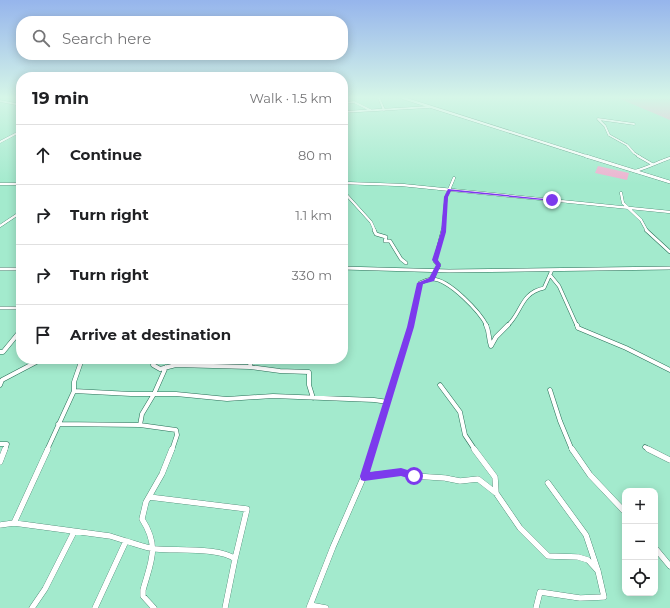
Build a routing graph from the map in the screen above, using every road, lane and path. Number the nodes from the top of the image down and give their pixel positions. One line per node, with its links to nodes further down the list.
1 (491, 126): 7 (main road)
2 (605, 126): 6 (street)
3 (16, 134): 4 (street)
4 (0, 142)
5 (670, 158): 6 (street)
6 (652, 164): 7 (street)
7 (635, 171): 9 (main road)
8 (454, 178): 13 (street)
9 (670, 182)
10 (350, 183): 13 (street)
11 (0, 184): 12 (street)
12 (16, 184)
13 (449, 190): 16 (street); 26 (street)
14 (621, 193): 16 (street)
15 (348, 197): 21 (street)
16 (627, 207): 17 (street); 20 (street)
17 (670, 212)
18 (16, 215): 19 (street)
19 (0, 226)
20 (670, 252)
21 (406, 263)
22 (348, 268): 26 (street)
23 (670, 268): 27 (street)
24 (0, 269): 25 (street)
25 (16, 269)
26 (436, 270): 27 (street); 29 (street)
27 (552, 270): 28 (street)
28 (550, 275): 29 (street); 40 (street)
29 (432, 279): 47 (street)
30 (0, 308): 31 (street)
31 (16, 308)
32 (16, 336): 33 (street)
33 (0, 352)
34 (33, 364): 41 (street)
35 (80, 364): 44 (street)
36 (153, 364): 38 (street)
37 (250, 364): 39 (street)
38 (166, 367): 39 (street); 45 (street)
39 (250, 367): 46 (street)
40 (670, 370)
41 (0, 385)
42 (440, 385): 56 (street)
43 (550, 390): 58 (street)
44 (74, 391): 45 (street); 48 (street)
45 (154, 394): 46 (street); 49 (street)
46 (313, 398): 47 (street)
47 (388, 402): 54 (street)
48 (58, 424): 49 (street); 59 (street)
49 (140, 426): 57 (street)
50 (0, 444): 53 (street)
51 (645, 447): 52 (street)
52 (670, 460)
53 (0, 462)
54 (364, 476): 56 (street); 68 (street)
55 (548, 483): 67 (street)
56 (496, 493): 67 (street)
57 (149, 497): 63 (street); 65 (street)
58 (622, 509)
59 (14, 523): 60 (street); 61 (street)
60 (0, 525)
61 (74, 532): 62 (street); 69 (street)
62 (126, 541): 63 (street); 70 (street)
63 (154, 549): 65 (street); 71 (street)
64 (658, 552): 66 (street)
65 (235, 558): 72 (street)
66 (670, 566)
67 (598, 571): 74 (street)
68 (309, 606): 73 (street)
69 (32, 608)
70 (95, 608)
71 (154, 608)
72 (225, 608)
73 (326, 608)
74 (536, 608)

